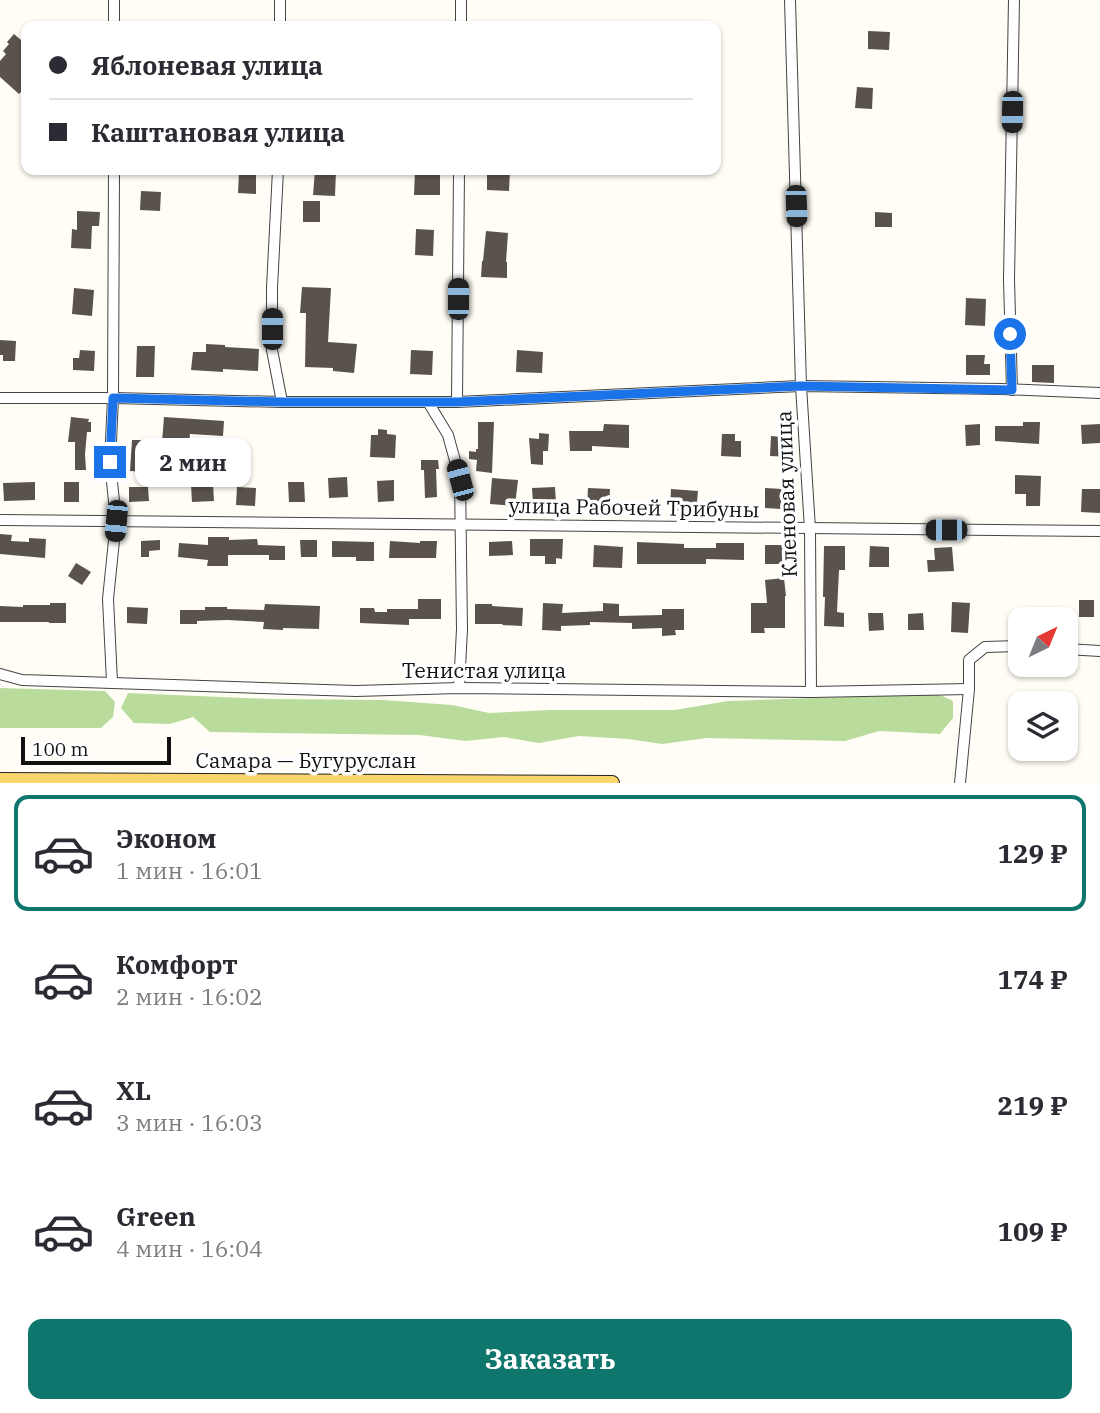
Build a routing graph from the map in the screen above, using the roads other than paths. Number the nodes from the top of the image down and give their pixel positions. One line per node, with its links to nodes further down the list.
1 (114, 0): 6 (street)
2 (280, 0): 7 (street)
3 (461, 0): 8 (street)
4 (790, 0): 12 (street, Кленовая улица)
5 (1014, 0): 13 (street)
6 (114, 21)
7 (280, 21)
8 (461, 21)
9 (114, 175): 16 (street)
10 (278, 175): 17 (street)
11 (459, 175): 19 (street)
12 (801, 386): 13 (street); 19 (street); 23 (street, Кленовая улица)
13 (1012, 390): 14 (street)
14 (1100, 393)
15 (0, 398): 16 (street)
16 (113, 398): 17 (street); 21 (street)
17 (282, 402): 18 (street)
18 (428, 402): 19 (street); 22 (street)
19 (457, 402)
20 (0, 520): 21 (street, улица Рабочей Трибуны)
21 (116, 521): 22 (street, улица Рабочей Трибуны); 29 (street)
22 (461, 525): 23 (street, улица Рабочей Трибуны); 30 (street)
23 (810, 529): 24 (street, улица Рабочей Трибуны); 32 (street, Кленовая улица)
24 (1100, 531)
25 (1008, 646): 31 (street)
26 (1078, 650): 27 (street)
27 (1100, 651)
28 (0, 674): 29 (street, Тенистая улица)
29 (112, 682): 30 (street, Тенистая улица)
30 (459, 688): 32 (street, Тенистая улица)
31 (969, 689): 32 (street, Тенистая улица); 35 (street)
32 (811, 692)
33 (0, 780): 34 (main road, Самара — Бугуруслан)
34 (612, 783)
35 (960, 783)

